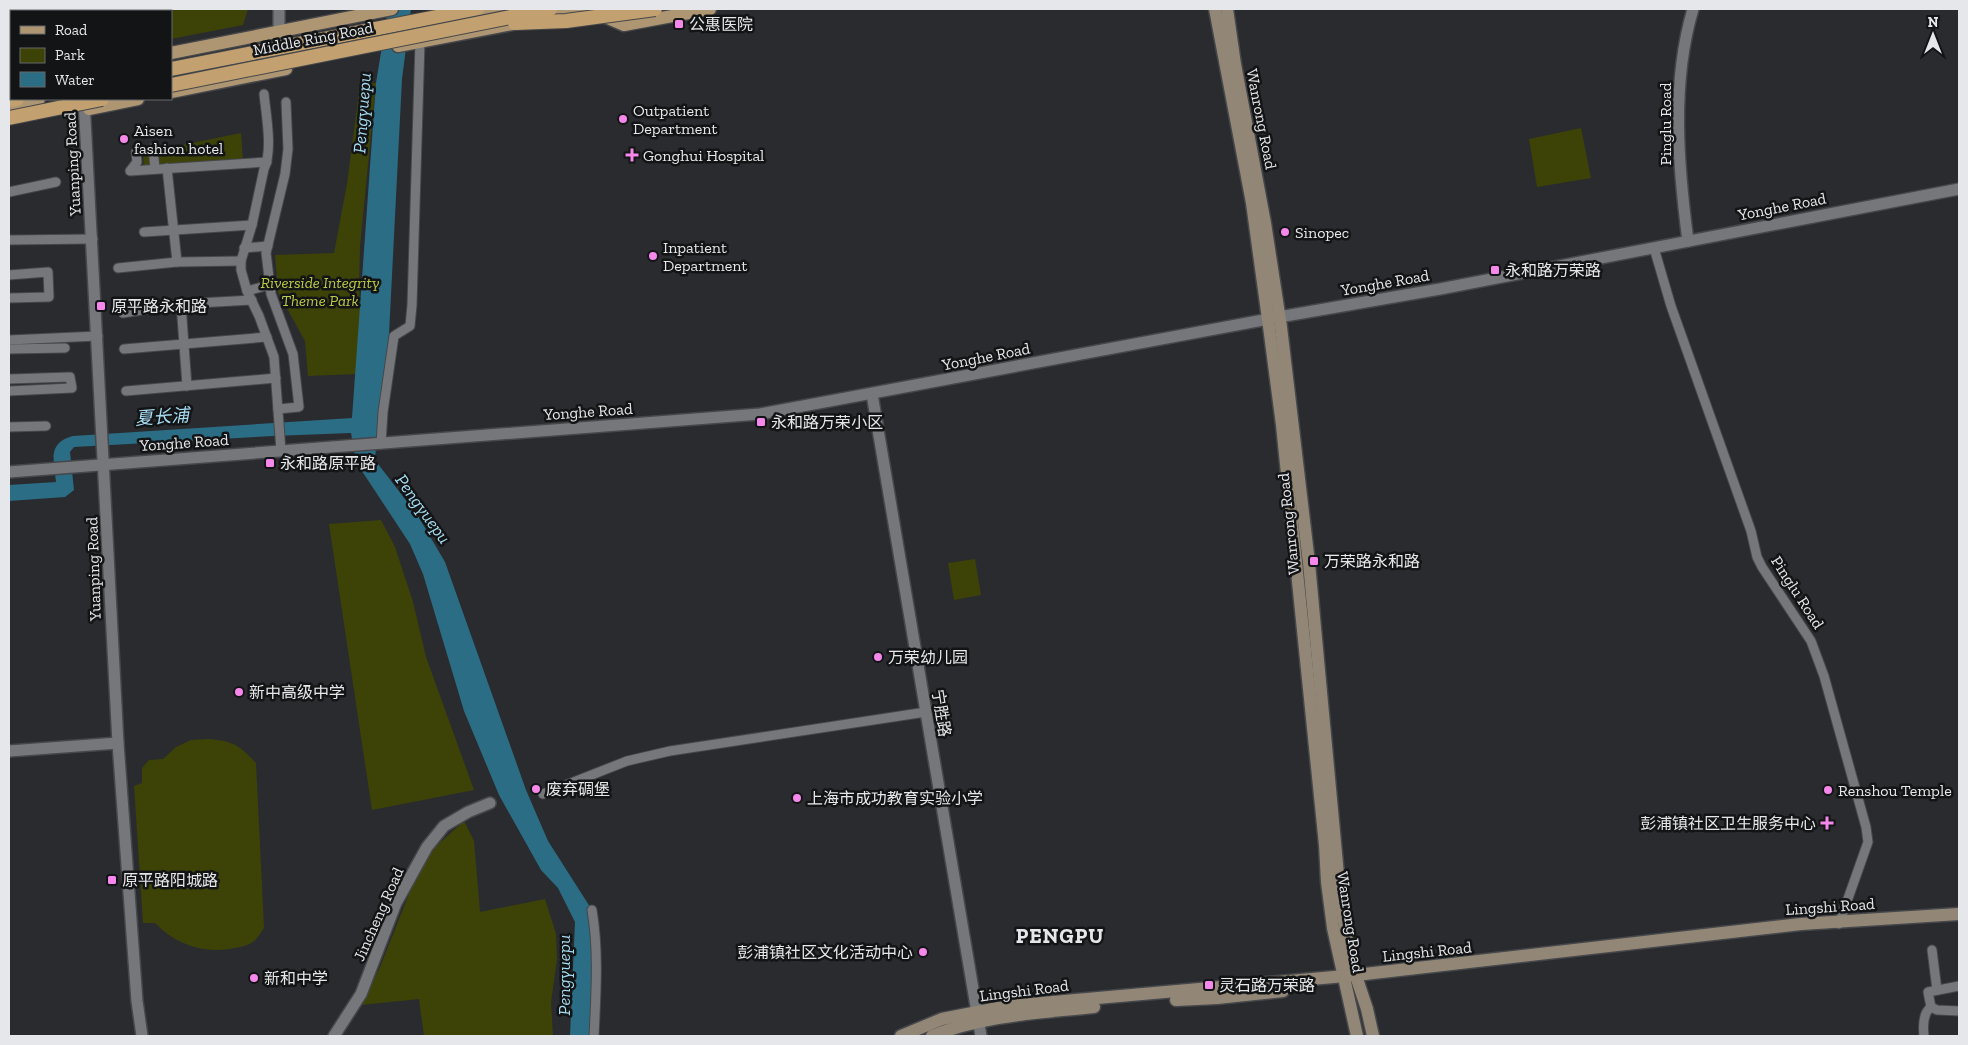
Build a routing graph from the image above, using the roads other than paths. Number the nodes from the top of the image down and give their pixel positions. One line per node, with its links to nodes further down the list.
1 (279, 9): 15 (street)
2 (392, 9): 15 (main road)
3 (477, 9): 19 (highway, Middle Ring Road)
4 (532, 9): 12 (main road)
5 (550, 9): 13 (highway, Middle Ring Road, bridge)
6 (592, 9): 8 (main road); 14 (main road)
7 (656, 9): 13 (highway, bridge)
8 (710, 9)
9 (1215, 9): 64 (main road, Wanrong Road)
10 (1227, 9): 64 (main road, Wanrong Road)
11 (1694, 9): 50 (street, Pinglu Road)
12 (502, 12): 14 (main road); 16 (main road)
13 (472, 24): 24 (highway, Middle Ring Road, bridge)
14 (486, 29): 16 (main road)
15 (279, 32): 18 (main road)
16 (419, 35): 17 (main road); 17 (main road); 81 (street)
17 (364, 44): 20 (main road); 21 (main road); 22 (main road)
18 (172, 53)
19 (172, 69)
20 (214, 72): 22 (main road); 23 (main road)
21 (172, 73)
22 (252, 76): 25 (main road)
23 (172, 80)
24 (172, 85)
25 (172, 92)
26 (264, 94): 39 (street)
27 (34, 100): 33 (main road)
28 (72, 100): 34 (main road)
29 (97, 100): 35 (highway, bridge)
30 (127, 100): 32 (main road)
31 (286, 102): 51 (street)
32 (85, 104): 36 (main road); 48 (street, Yuanping Road)
33 (9, 105)
34 (9, 113)
35 (9, 118)
36 (9, 125)
37 (153, 148): 41 (street)
38 (136, 152): 41 (street)
39 (267, 162): 40 (street); 45 (street)
40 (167, 168): 41 (street); 46 (street)
41 (155, 169)
42 (56, 182): 44 (street)
43 (1959, 189): 50 (street, Yonghe Road)
44 (9, 192)
45 (252, 225): 46 (street); 52 (street)
46 (174, 229): 47 (street); 55 (street)
47 (144, 232)
48 (93, 239): 49 (street); 65 (street, Yuanping Road)
49 (9, 240)
50 (1688, 241): 53 (street, Yonghe Road)
51 (268, 246): 52 (street); 58 (street)
52 (244, 248): 54 (street)
53 (1654, 248): 64 (street, Yonghe Road); 93 (street, Pinglu Road)
54 (241, 261): 55 (street); 59 (street)
55 (177, 262): 56 (street)
56 (118, 268)
57 (9, 275): 60 (street)
58 (270, 285): 59 (street); 78 (street)
59 (247, 291): 61 (street)
60 (9, 298)
61 (252, 300): 62 (street); 66 (street)
62 (181, 304): 63 (street); 68 (street)
63 (123, 313)
64 (1274, 318): 77 (street, Yonghe Road); 95 (main road, Wanrong Road); 96 (main road, Wanrong Road)
65 (98, 336): 67 (street); 83 (street, Yuanping Road)
66 (267, 337): 68 (street); 72 (street)
67 (9, 340)
68 (183, 344): 71 (street); 74 (street)
69 (9, 348): 70 (street)
70 (65, 348)
71 (124, 349)
72 (276, 378): 74 (street); 78 (street)
73 (9, 379): 75 (street)
74 (187, 386): 76 (street)
75 (9, 391)
76 (126, 391)
77 (872, 394): 81 (street, Yonghe Road); 85 (street, 宁胜路)
78 (278, 409): 82 (street)
79 (46, 426): 80 (street)
80 (9, 427)
81 (381, 444): 82 (street, Yonghe Road)
82 (280, 446): 83 (street, Yonghe Road)
83 (105, 464): 84 (street, Yonghe Road); 86 (street, Yuanping Road)
84 (9, 472)
85 (926, 712): 88 (street); 101 (street, 宁胜路)
86 (118, 743): 87 (street); 102 (street, Yuanping Road)
87 (9, 751)
88 (543, 794)
89 (490, 803): 103 (street, Jincheng Road)
90 (592, 910): 104 (street)
91 (1959, 914): 93 (main road, Lingshi Road)
92 (1959, 920): 93 (main road, Lingshi Road)
93 (1839, 924): 95 (main road, Lingshi Road)
94 (1932, 950): 98 (street)
95 (1357, 979): 96 (main road, Lingshi Road); 109 (main road, Wanrong Road)
96 (1344, 980): 101 (main road, Lingshi Road); 108 (main road, Wanrong Road)
97 (1959, 986): 98 (street)
98 (1938, 990): 99 (street)
99 (1931, 1007): 100 (street); 110 (street)
100 (1959, 1011)
101 (977, 1017): 105 (main road, Lingshi Road); 106 (main road, Lingshi Road); 107 (street, 宁胜路)
102 (142, 1036)
103 (334, 1036)
104 (594, 1036)
105 (901, 1036)
106 (932, 1036)
107 (981, 1036)
108 (1357, 1036)
109 (1373, 1036)
110 (1924, 1036)

